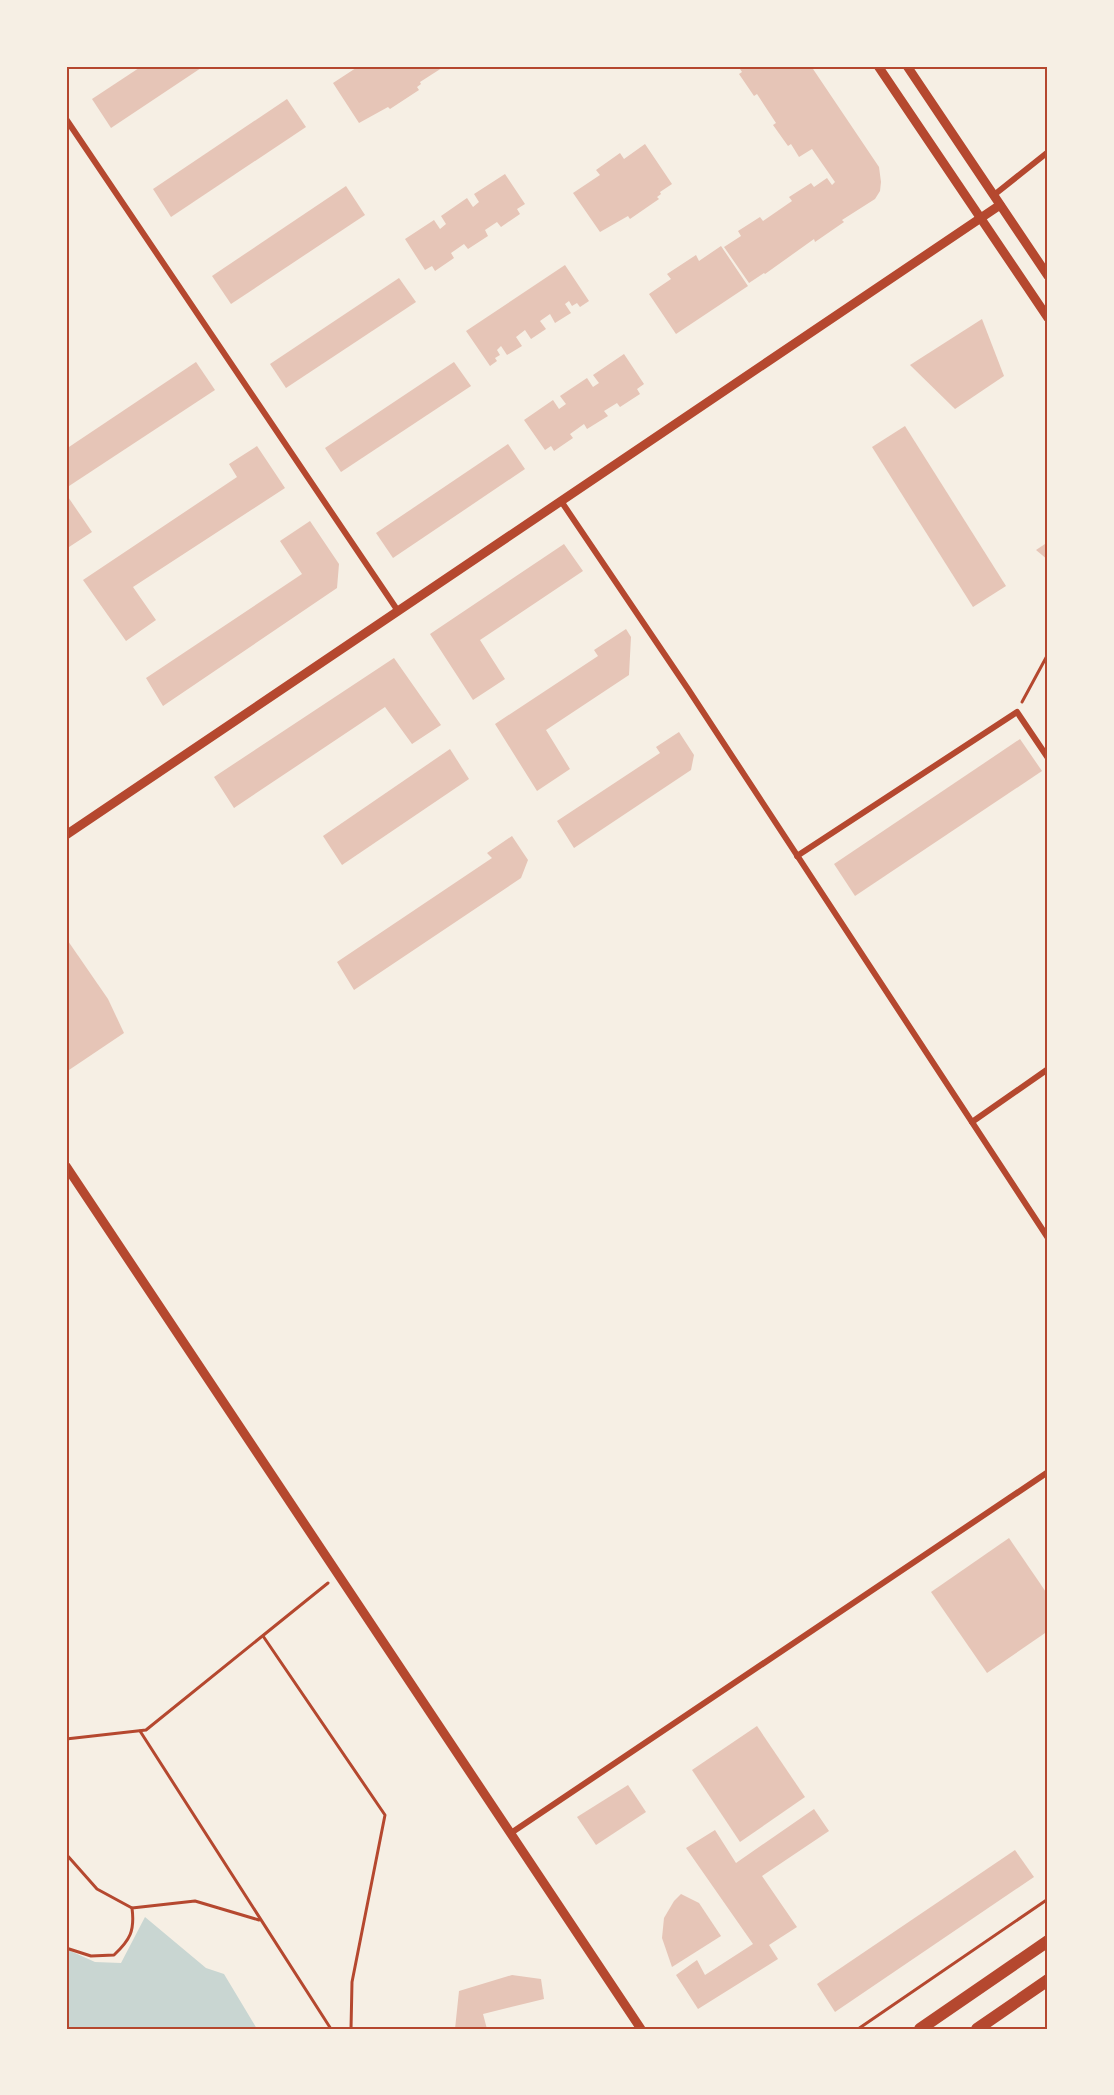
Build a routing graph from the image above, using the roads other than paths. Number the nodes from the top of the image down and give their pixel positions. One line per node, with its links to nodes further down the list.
1 (878, 66): 7 (street)
2 (907, 66): 5 (street)
3 (66, 119): 11 (street)
4 (1048, 152): 5 (street)
5 (993, 195): 6 (street)
6 (1000, 205): 7 (street); 8 (street)
7 (980, 218): 9 (street); 10 (street)
8 (1048, 276)
9 (1048, 318)
10 (561, 501): 11 (street); 14 (street)
11 (398, 611): 13 (street)
12 (1048, 758): 14 (street)
13 (66, 835)
14 (797, 856): 16 (street)
15 (1048, 1069): 16 (street)
16 (972, 1122): 18 (street)
17 (66, 1166): 20 (street)
18 (1048, 1238)
19 (1048, 1472): 20 (street)
20 (511, 1833): 23 (street)
21 (1048, 1941): 24 (main road)
22 (1048, 1980): 25 (main road)
23 (641, 2029)
24 (920, 2029)
25 (977, 2029)

